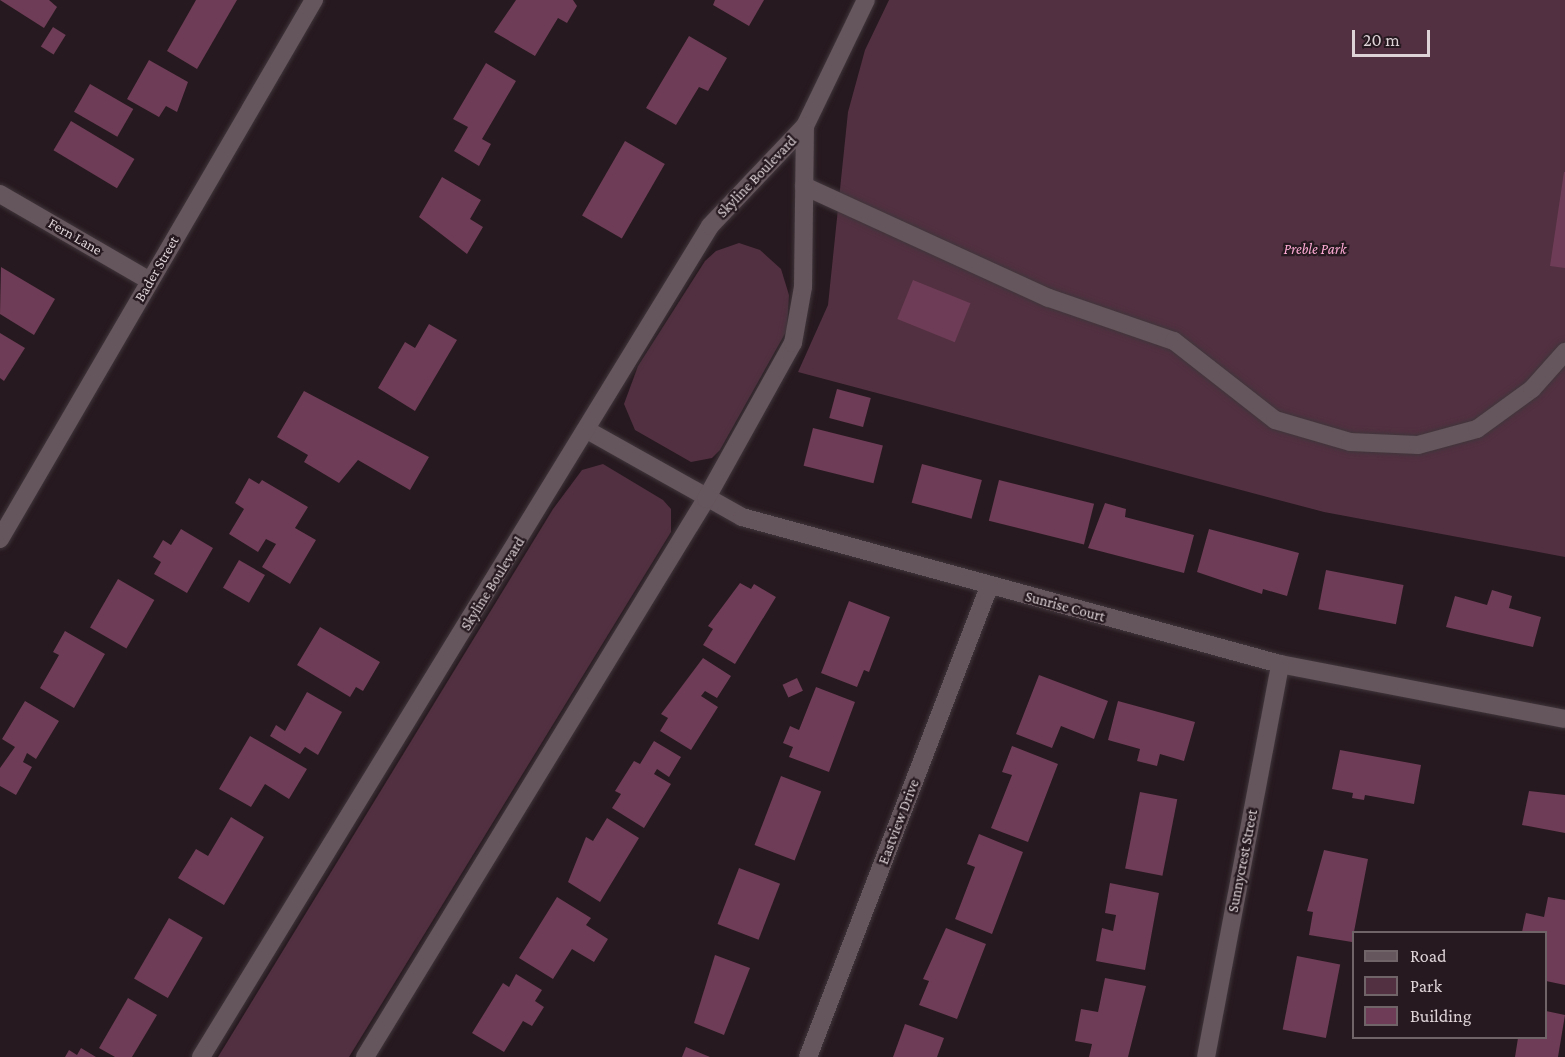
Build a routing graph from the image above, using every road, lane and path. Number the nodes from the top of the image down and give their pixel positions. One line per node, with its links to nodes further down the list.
1 (314, 0): 6 (street, Bader Street)
2 (866, 0): 3 (street, Skyline Boulevard)
3 (805, 126): 4 (street, Skyline Boulevard); 8 (street, Skyline Boulevard)
4 (804, 186): 7 (street); 9 (street, Skyline Boulevard)
5 (0, 194): 6 (street, Fern Lane)
6 (150, 281): 10 (street, Bader Street)
7 (1565, 352)
8 (587, 430): 9 (street, Sunrise Court); 14 (street, Skyline Boulevard)
9 (706, 499): 11 (street, Sunrise Court); 15 (street, Skyline Boulevard)
10 (0, 539)
11 (989, 587): 12 (street, Sunrise Court); 16 (street, Eastview Drive)
12 (1280, 664): 13 (street, Sunrise Court); 17 (street, Sunnycrest Street)
13 (1565, 719)
14 (201, 1057)
15 (365, 1057)
16 (808, 1057)
17 (1206, 1057)

